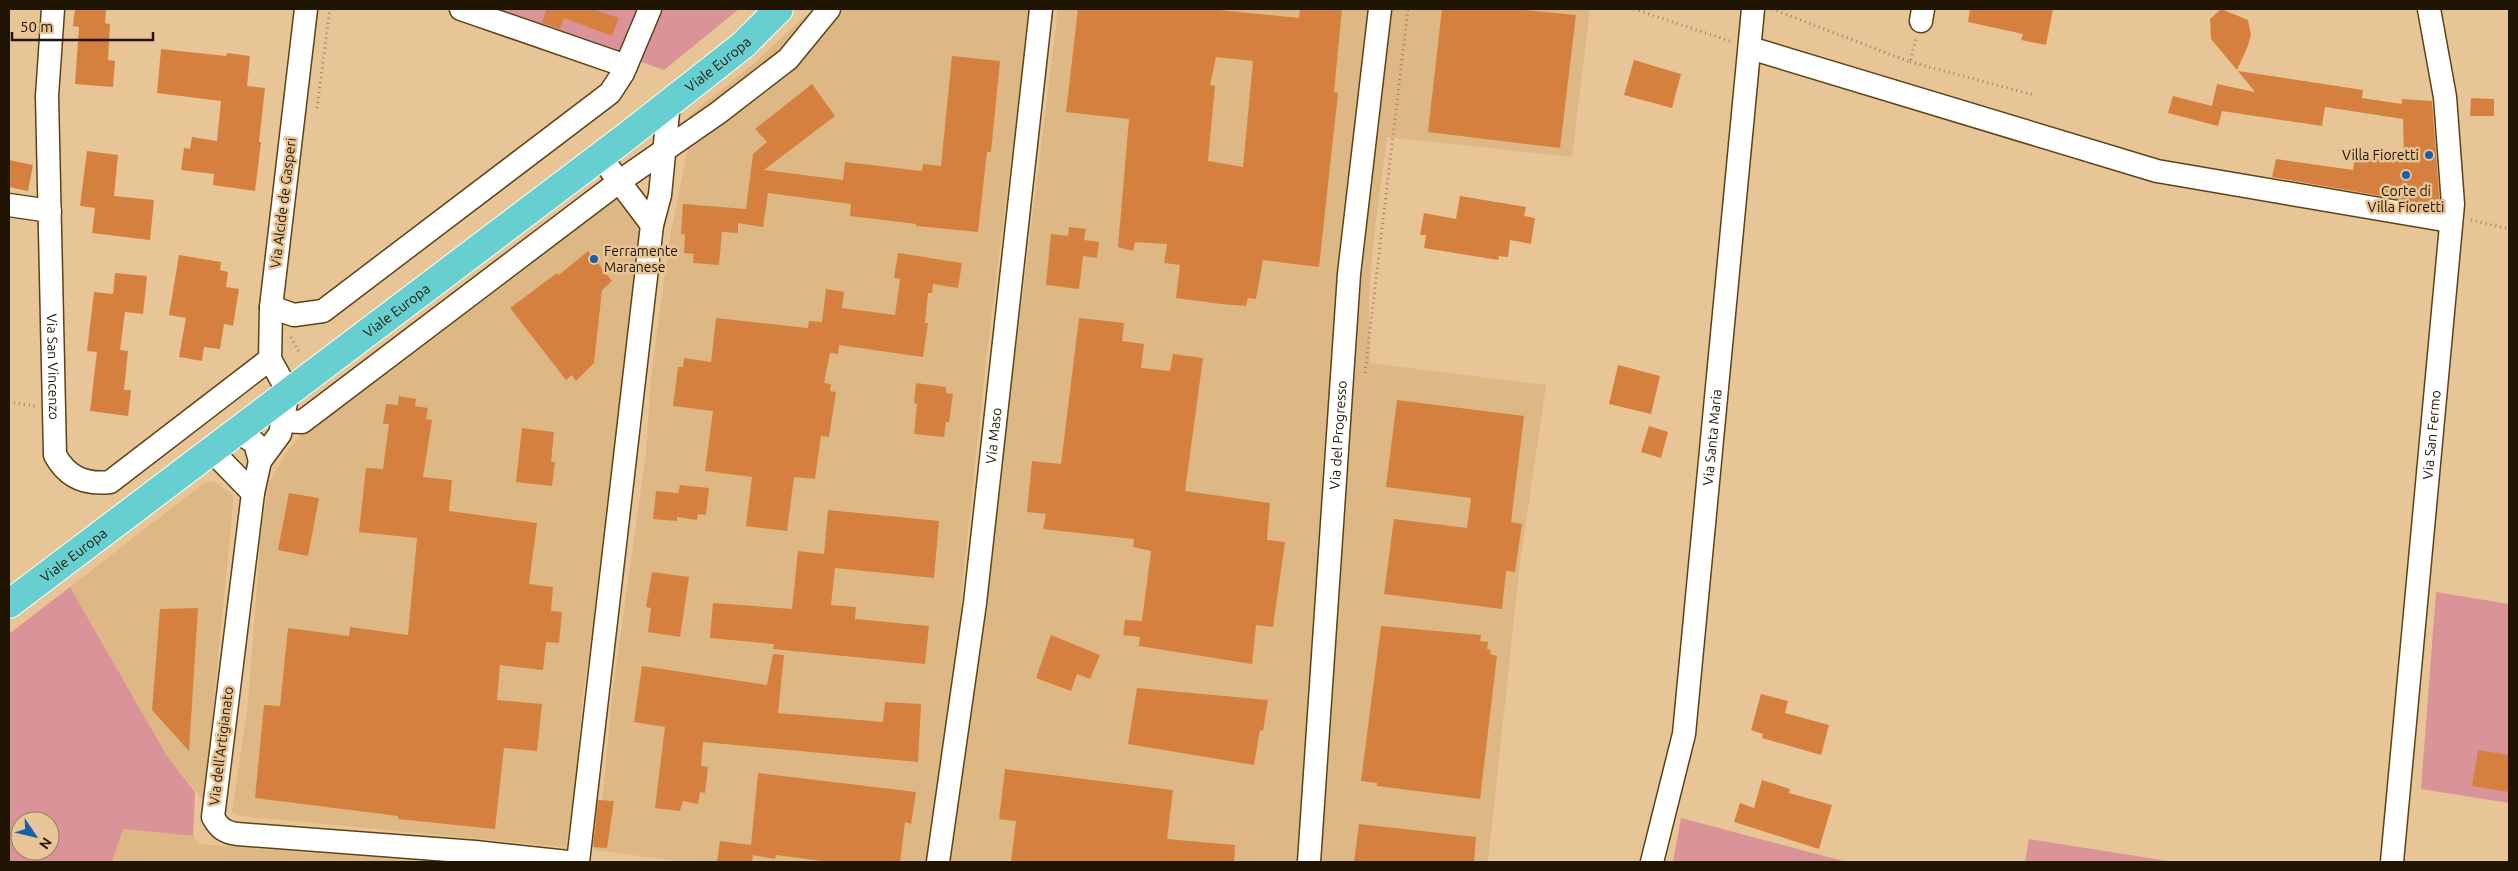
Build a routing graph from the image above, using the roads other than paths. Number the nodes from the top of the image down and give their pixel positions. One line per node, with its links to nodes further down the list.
1 (53, 9): 18 (street, Via San Vincenzo)
2 (306, 9): 21 (street, Via Alcide de Gasperi)
3 (461, 9): 12 (street)
4 (650, 9): 12 (street)
5 (779, 9): 13 (main road, Viale Europa)
6 (829, 9): 14 (street)
7 (1042, 9): 33 (street, Via Maso)
8 (1380, 9): 34 (street, Via del Progresso)
9 (1753, 9): 11 (street, Via Santa Maria)
10 (2429, 9): 19 (street, Via San Fermo)
11 (1750, 48): 19 (street); 35 (street, Via Santa Maria)
12 (626, 66): 21 (street)
13 (669, 102): 14 (street); 15 (main road, Viale Europa)
14 (664, 150): 16 (street); 20 (street)
15 (600, 156): 16 (street); 23 (main road, Viale Europa)
16 (620, 181): 20 (street); 24 (street)
17 (9, 205): 18 (street)
18 (50, 211): 22 (street, Via San Vincenzo)
19 (2450, 221): 36 (street, Via San Fermo)
20 (652, 225): 32 (street)
21 (271, 307): 22 (street, Via Alcide de Gasperi)
22 (270, 359): 23 (street, Via Alcide de Gasperi)
23 (288, 392): 24 (street); 25 (main road, Viale Europa)
24 (282, 421): 27 (street)
25 (237, 431): 26 (main road, Viale Europa); 27 (street)
26 (212, 450): 28 (street); 29 (main road, Viale Europa)
27 (260, 461): 28 (street)
28 (253, 493): 30 (street, Via dell'Artigianato)
29 (9, 604)
30 (473, 857): 31 (street, Via dell'Artigianato)
31 (568, 862)
32 (578, 862)
33 (938, 862)
34 (1309, 862)
35 (1652, 862)
36 (2392, 862)

